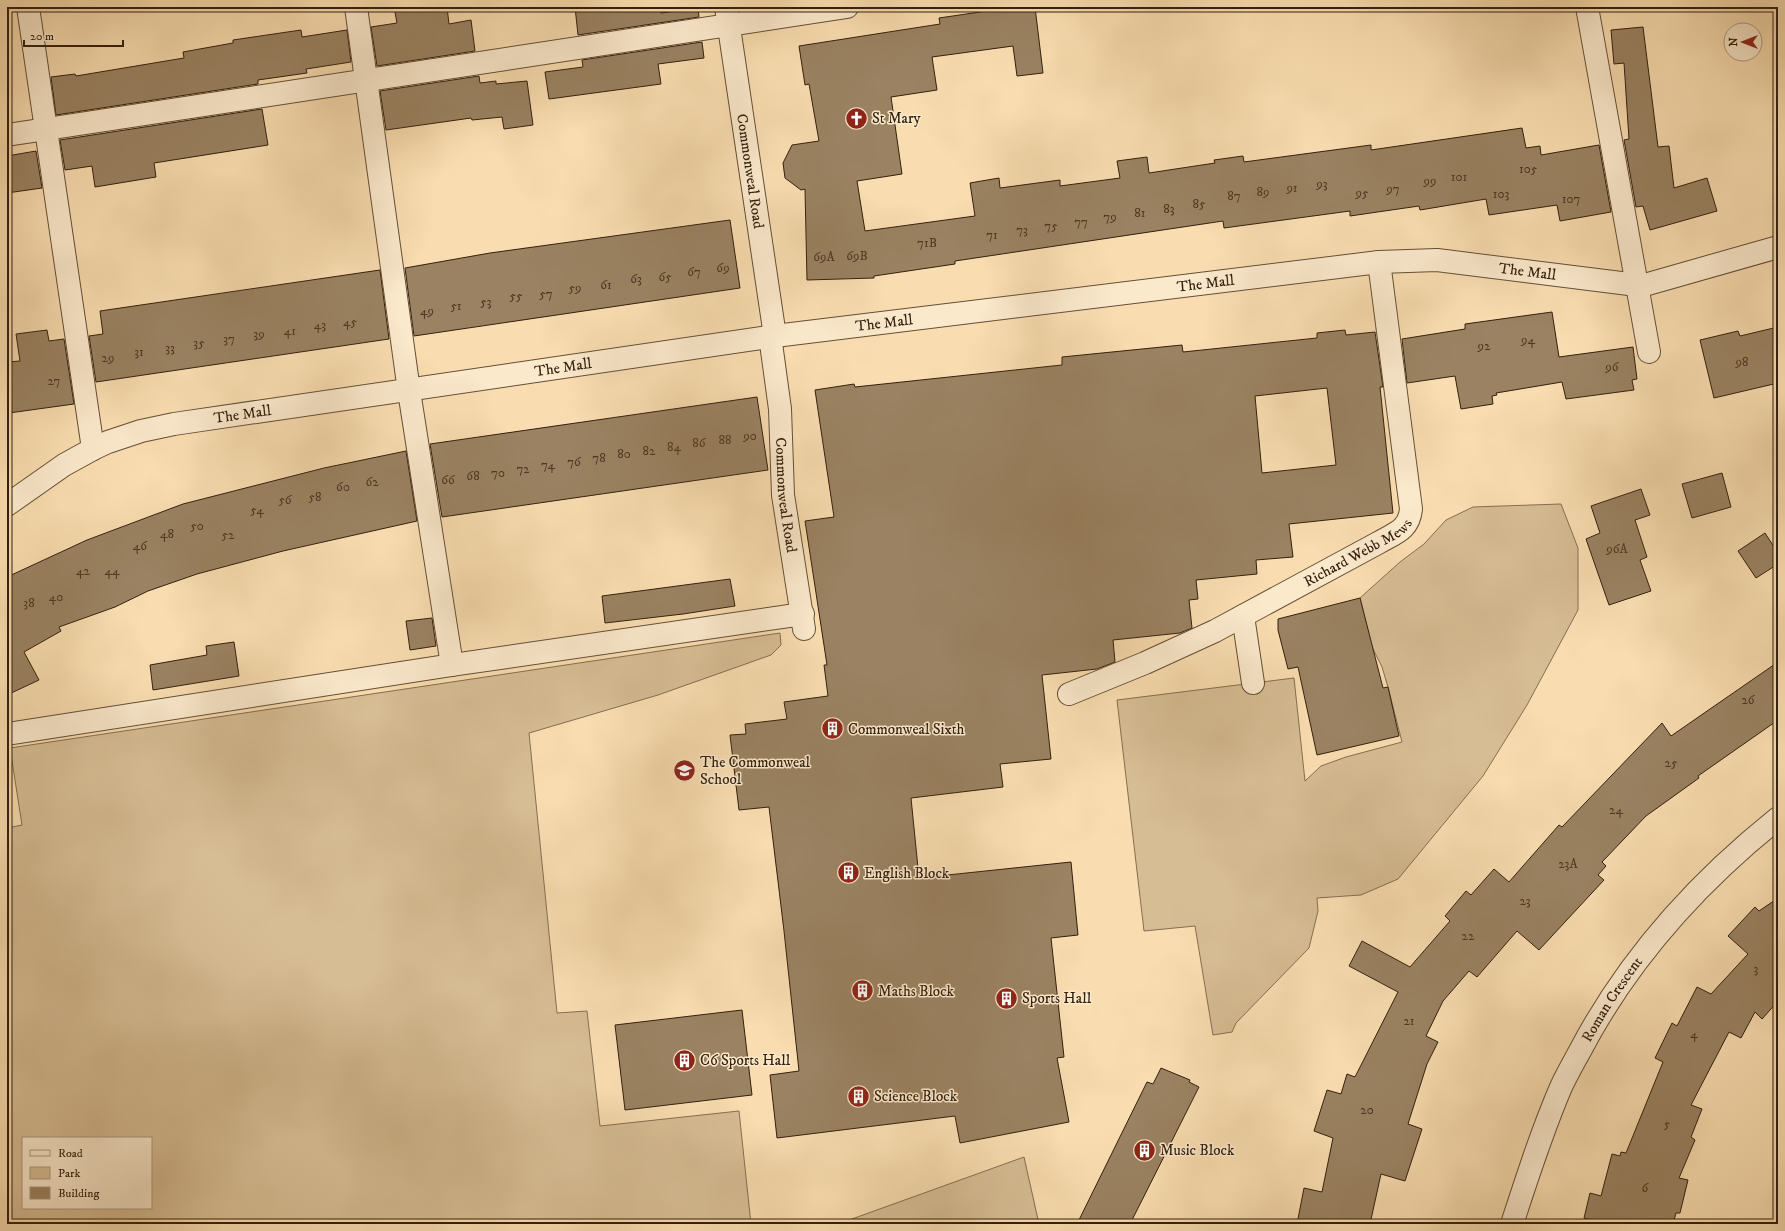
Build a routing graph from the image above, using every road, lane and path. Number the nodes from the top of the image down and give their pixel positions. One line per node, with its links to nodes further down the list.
1 (28, 7): 7 (street)
2 (356, 7): 6 (street)
3 (847, 7): 5 (street)
4 (1587, 7): 11 (street)
5 (727, 16): 6 (street); 12 (street, Commonweal Road)
6 (367, 80): 7 (street); 14 (street)
7 (46, 128): 8 (street); 15 (street)
8 (7, 135)
9 (1778, 247): 11 (street, The Mall)
10 (1379, 262): 11 (street, The Mall); 12 (street, The Mall); 17 (street, Richard Webb Mews)
11 (1637, 285): 13 (street)
12 (773, 336): 14 (street, The Mall); 18 (street, Commonweal Road)
13 (1649, 352)
14 (409, 390): 15 (street, The Mall); 18 (street)
15 (93, 449): 16 (street, The Mall)
16 (7, 505)
17 (1243, 616): 19 (street); 20 (street, Richard Webb Mews)
18 (452, 665): 21 (street)
19 (1253, 683)
20 (1068, 694)
21 (7, 734)
22 (1778, 818): 23 (street, Roman Crescent)
23 (1512, 1224)

